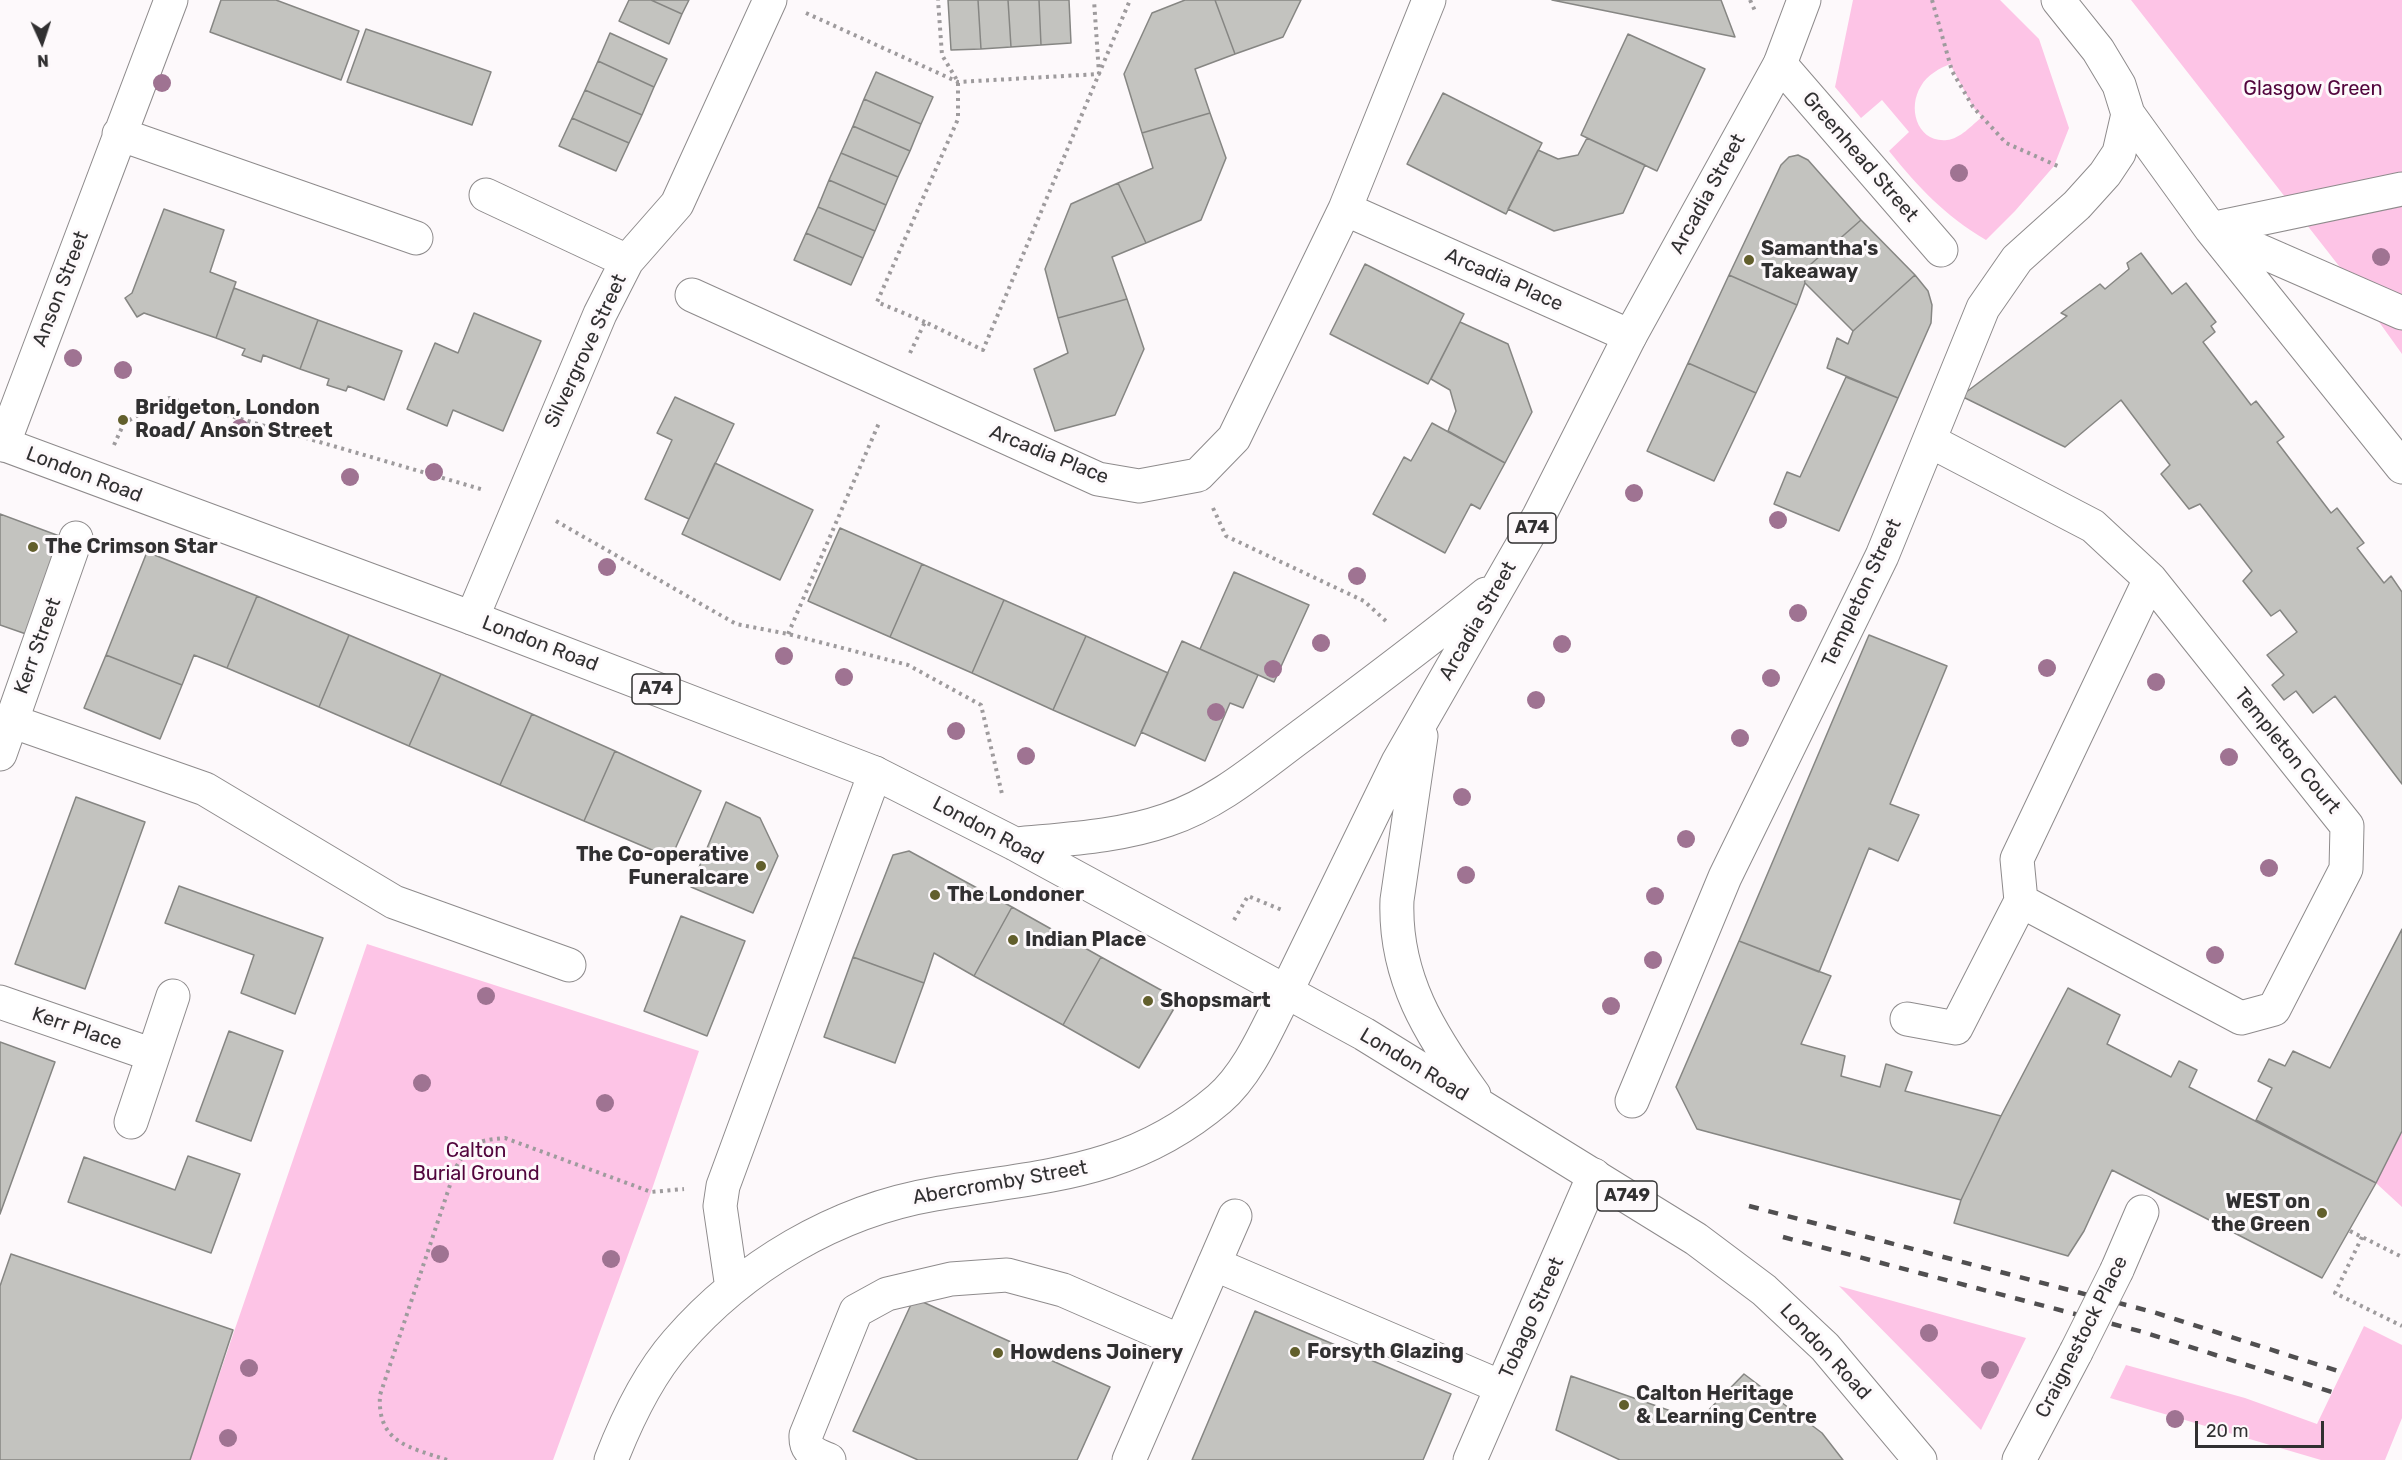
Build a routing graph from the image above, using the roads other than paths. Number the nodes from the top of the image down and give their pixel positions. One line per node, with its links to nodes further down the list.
1 (171, 0): 8 (street, Anson Street)
2 (1429, 0): 11 (street)
3 (1804, 0): 6 (street, A74)
4 (2058, 0): 7 (street)
5 (785, 5): 15 (street, Silvergrove Street)
6 (1779, 64): 14 (street, Greenhead Street); 18 (street, Arcadia Street / A74)
7 (2128, 114): 12 (street); 19 (street, Templeton Street)
8 (119, 134): 13 (street); 20 (street, Anson Street)
9 (2402, 189): 12 (street)
10 (486, 195): 15 (street)
11 (1345, 208): 16 (street, Arcadia Place); 18 (street, Arcadia Place)
12 (2211, 229): 17 (street); 21 (street)
13 (416, 238)
14 (1941, 250)
15 (627, 261): 25 (street, Silvergrove Street)
16 (692, 295)
17 (2402, 313)
18 (1630, 336): 24 (street, Arcadia Street / A74)
19 (1930, 441): 23 (street, Templeton Court); 38 (street, Templeton Street)
20 (2, 444): 25 (street, London Road / A74)
21 (2402, 467)
22 (76, 538): 27 (street, Kerr Street)
23 (2150, 579): 31 (street); 31 (street, Templeton Court)
24 (1501, 582): 26 (street, Arcadia Street / A74); 30 (street, A74)
25 (472, 618): 29 (street, London Road / A74)
26 (1424, 713): 33 (street, Arcadia Street / A74); 39 (street, A74)
27 (11, 721): 28 (street, Kerr Street); 32 (street)
28 (0, 754)
29 (875, 773): 30 (street, London Road / A74); 45 (street)
30 (1014, 844): 33 (street, London Road / A74)
31 (2021, 901): 36 (street)
32 (569, 965)
33 (1286, 992): 39 (street, London Road / A749); 45 (street, Abercromby Street)
34 (173, 996): 37 (street)
35 (0, 1002): 37 (street, Kerr Place)
36 (1907, 1019)
37 (153, 1055): 40 (street)
38 (1632, 1101)
39 (1482, 1106): 41 (street, London Road / A749)
40 (131, 1122)
41 (1594, 1175): 47 (street, Tobago Street); 52 (street, London Road / A749)
42 (2142, 1212): 53 (street, Craignestock Place, bridge)
43 (1235, 1216): 44 (street)
44 (1214, 1264): 46 (street); 47 (street)
45 (732, 1288): 48 (street, Abercromby Street)
46 (1180, 1341): 49 (street); 50 (street)
47 (1501, 1387): 51 (street, Tobago Street)
48 (611, 1460)
49 (829, 1460)
50 (1129, 1460)
51 (1470, 1460)
52 (1920, 1460)
53 (2019, 1460)

